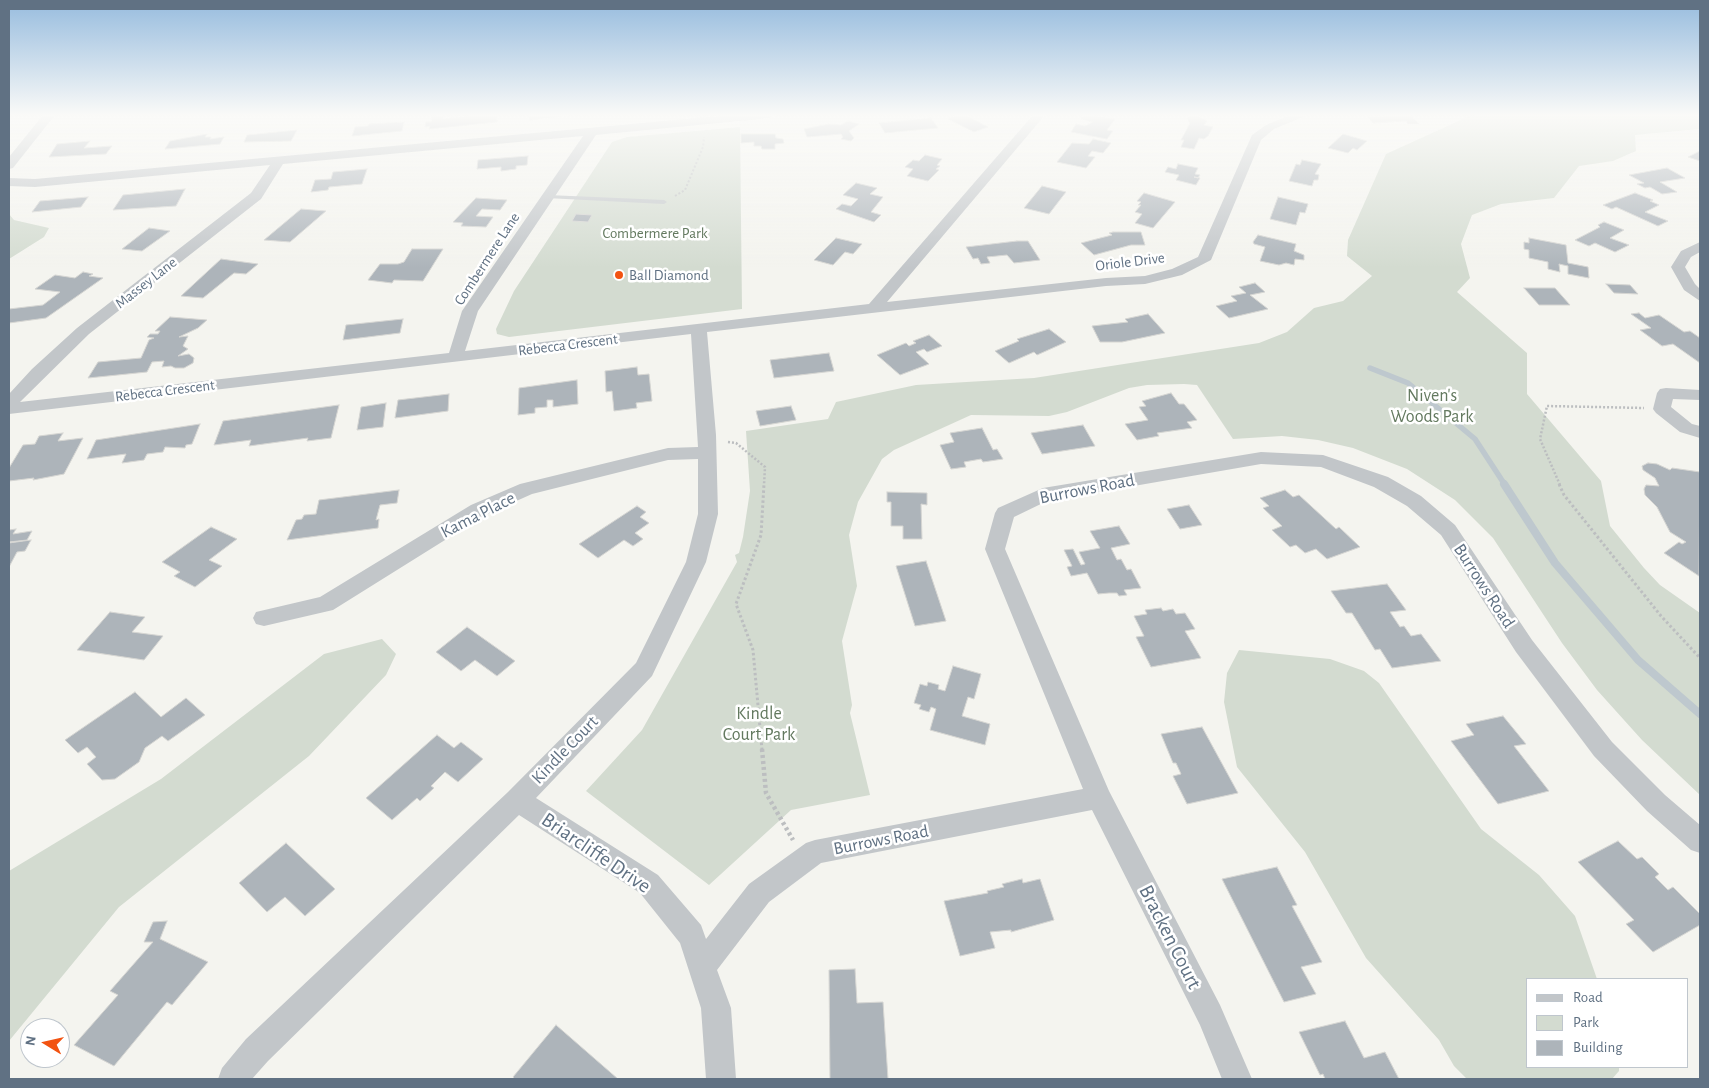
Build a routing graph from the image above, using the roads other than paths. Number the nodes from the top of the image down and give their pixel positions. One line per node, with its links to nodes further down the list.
1 (218, 166): 6 (street)
2 (275, 166): 15 (street, Massey Lane)
3 (568, 166): 7 (street, Combermere Lane)
4 (996, 166): 11 (street)
5 (1244, 166): 11 (street, Oriole Drive)
6 (9, 182)
7 (548, 196): 8 (lane); 13 (street, Combermere Lane)
8 (664, 202)
9 (1700, 246): 10 (street)
10 (1700, 296)
11 (874, 308): 12 (street, Rebecca Crescent)
12 (699, 329): 13 (street, Rebecca Crescent); 18 (street, Kindle Court)
13 (455, 358): 16 (street, Rebecca Crescent)
14 (1700, 395): 17 (street)
15 (9, 404)
16 (9, 409)
17 (1700, 432)
18 (706, 446): 19 (street, Kama Place); 21 (street, Kindle Court)
19 (264, 618)
20 (1099, 797): 22 (street, Burrows Road); 23 (street, Burrows Road); 26 (street, Bracken Court)
21 (517, 800): 23 (street, Briarcliffe Drive); 24 (street, Kindle Court)
22 (1700, 841)
23 (701, 968): 25 (street, Briarcliffe Drive)
24 (233, 1079)
25 (721, 1079)
26 (1237, 1079)

